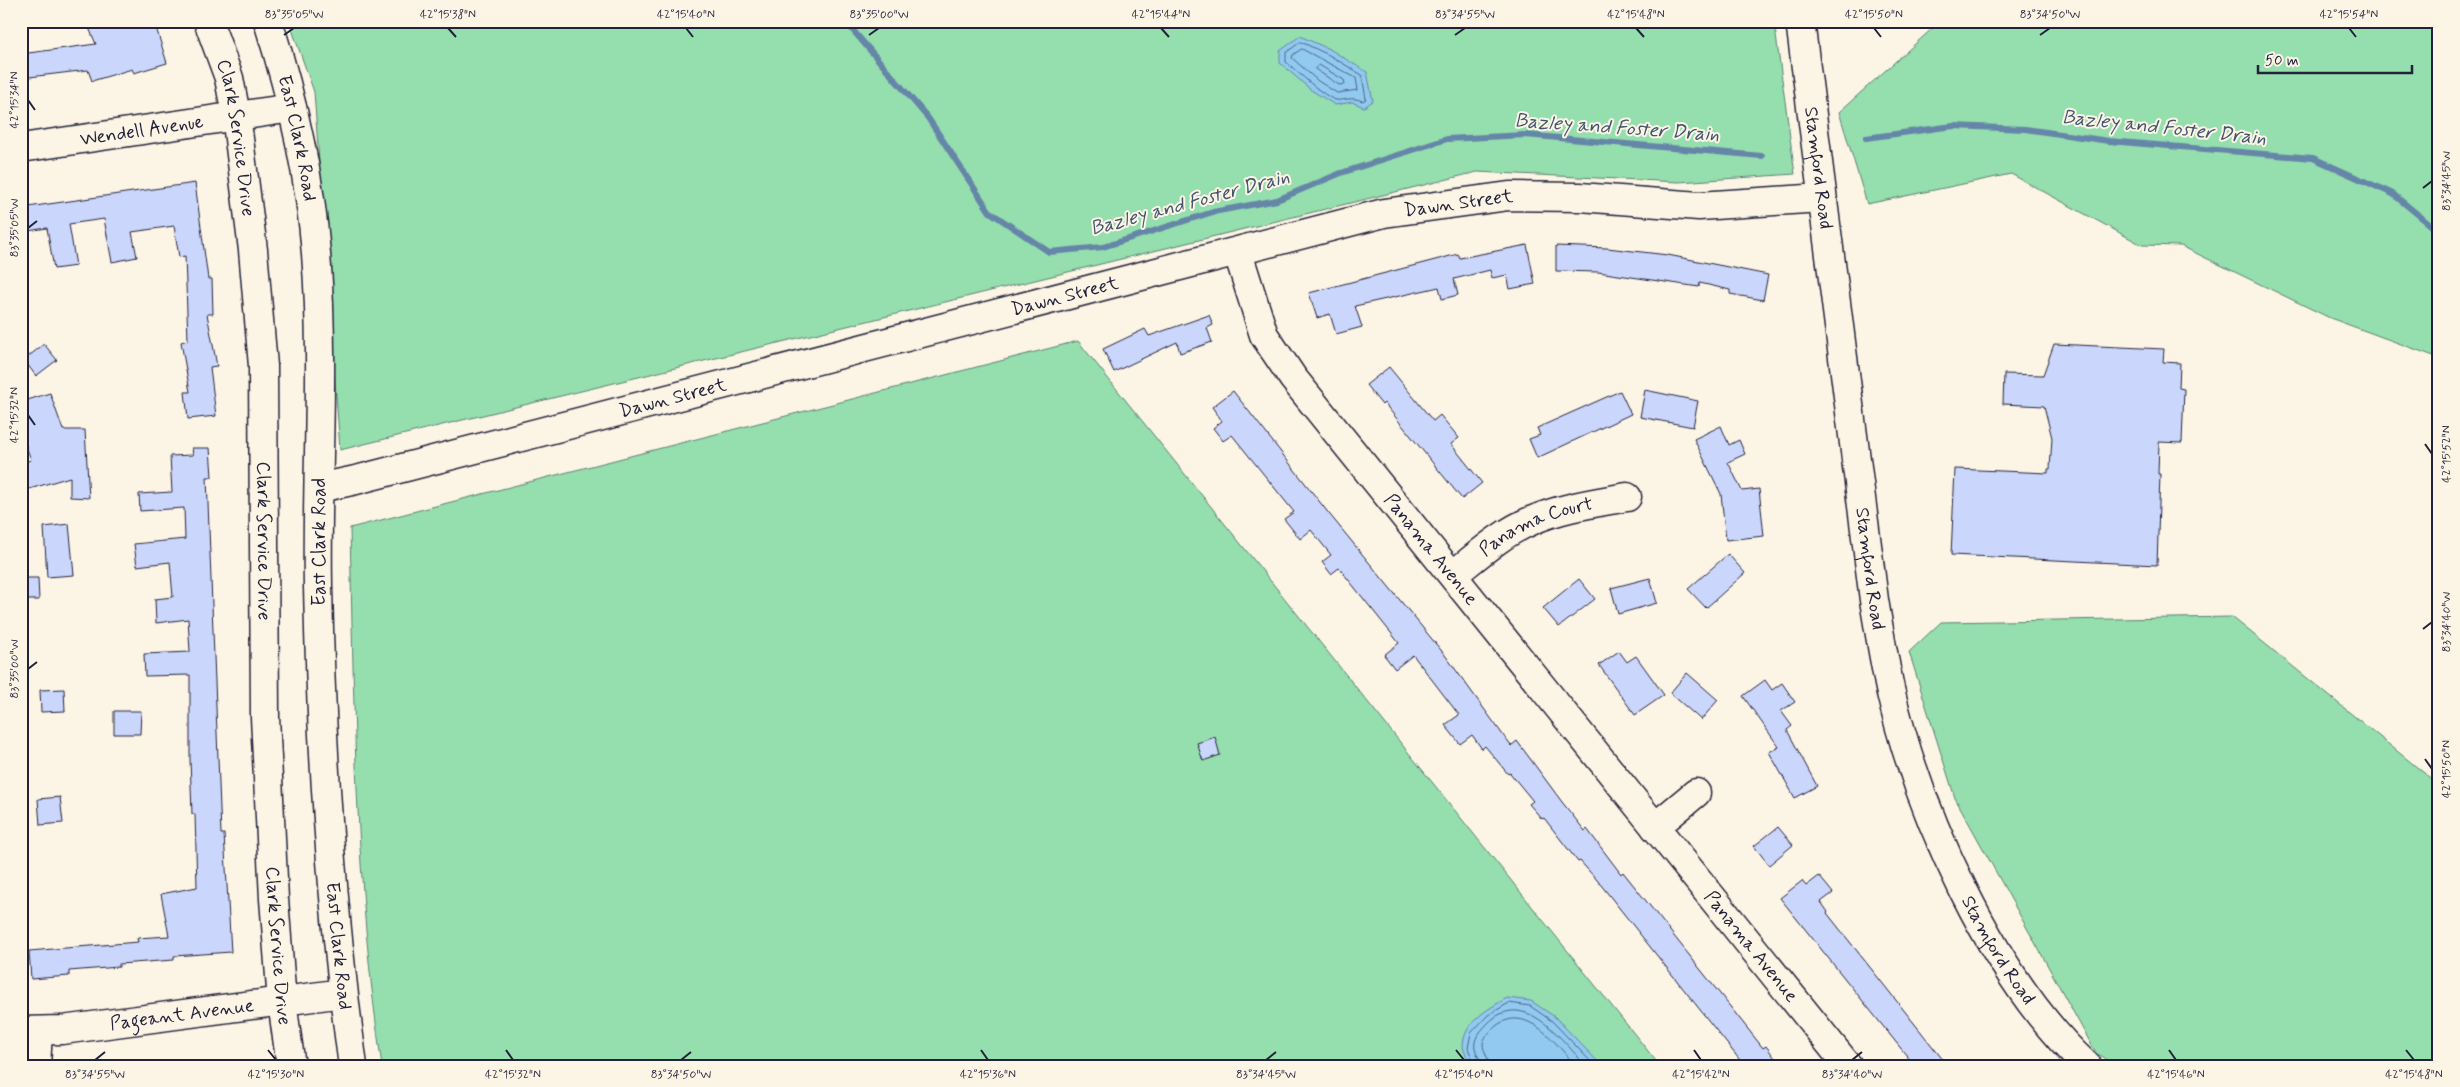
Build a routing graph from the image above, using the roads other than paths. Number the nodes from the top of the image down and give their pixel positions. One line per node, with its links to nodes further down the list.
1 (208, 21): 5 (street, Clark Service Drive)
2 (268, 21): 4 (street, East Clark Road)
3 (1800, 21): 7 (street, Stamford Road)
4 (292, 108): 5 (street, Wendell Avenue); 9 (street, East Clark Road)
5 (236, 115): 6 (street, Wendell Avenue); 15 (street, Clark Service Drive)
6 (21, 148)
7 (1822, 198): 8 (street, Dawn Street); 21 (street, Stamford Road)
8 (1238, 253): 9 (street, Dawn Street); 11 (street, Panama Avenue)
9 (319, 488): 14 (street, East Clark Road)
10 (1627, 498): 11 (street, Panama Court)
11 (1453, 575): 13 (street, Panama Avenue)
12 (1696, 793): 13 (street)
13 (1655, 827): 20 (street, Panama Avenue)
14 (343, 993): 15 (street, Pageant Avenue); 19 (street, East Clark Road)
15 (282, 1002): 16 (street, Pageant Avenue); 18 (street, Clark Service Drive)
16 (29, 1031): 17 (street)
17 (36, 1066)
18 (291, 1066)
19 (352, 1066)
20 (1848, 1066)
21 (2087, 1066)

